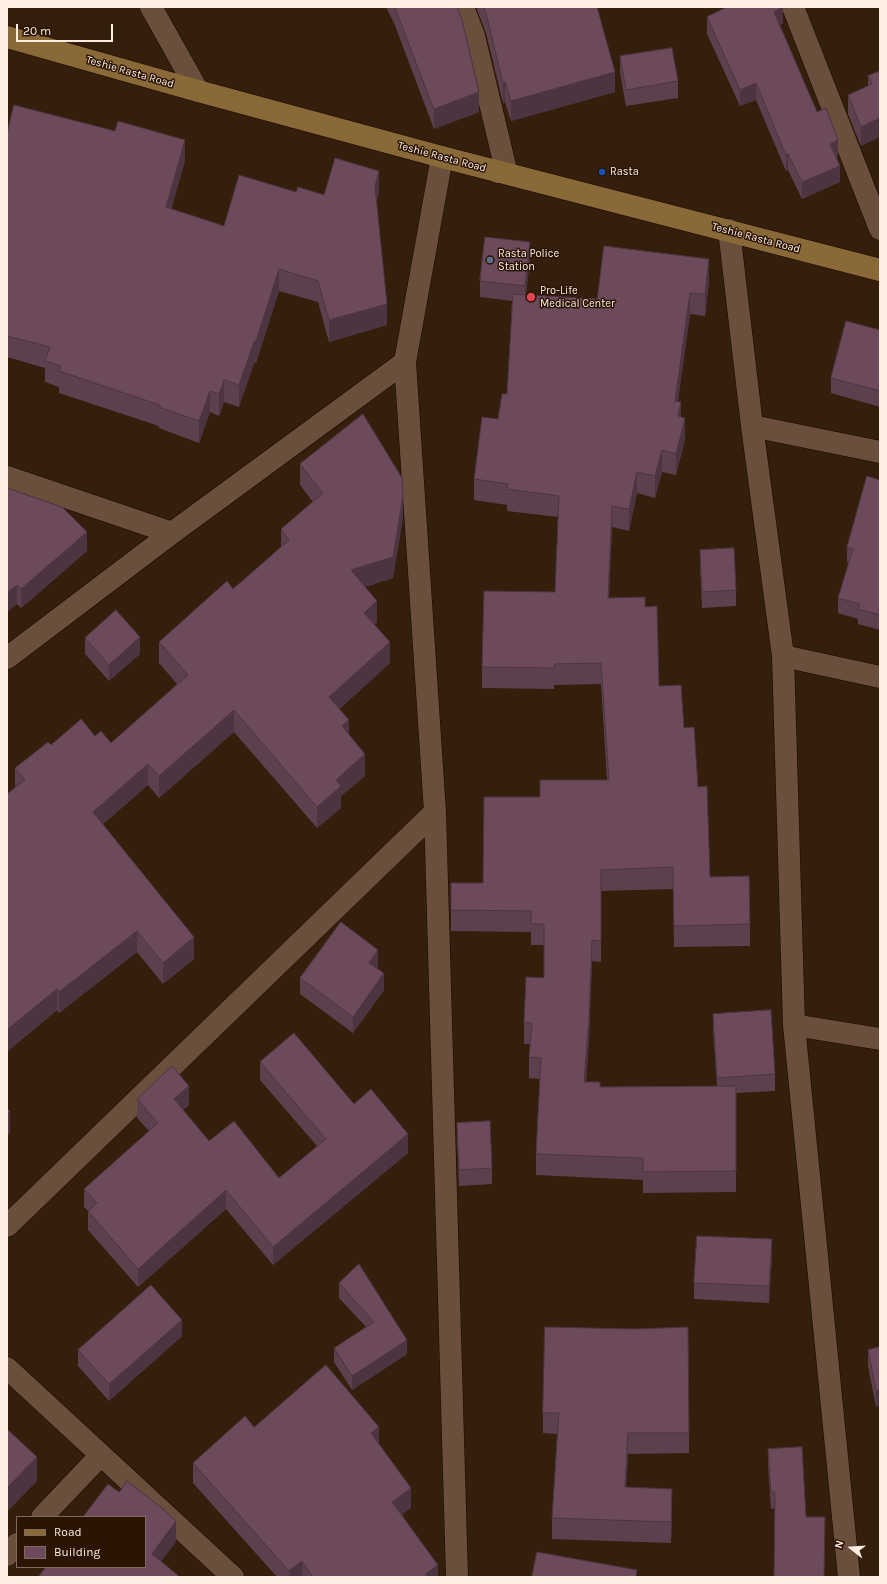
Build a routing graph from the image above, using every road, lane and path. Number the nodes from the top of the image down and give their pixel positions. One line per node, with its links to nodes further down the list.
1 (151, 7): 5 (street)
2 (463, 7): 7 (street)
3 (793, 7): 8 (street)
4 (7, 36): 5 (main road, Teshie Rasta Road)
5 (198, 91): 6 (main road, Teshie Rasta Road)
6 (442, 157): 7 (main road, Teshie Rasta Road); 11 (street)
7 (498, 172): 9 (main road, Teshie Rasta Road)
8 (880, 229)
9 (729, 230): 10 (main road, Teshie Rasta Road); 12 (street)
10 (880, 270)
11 (405, 362): 15 (street); 19 (street)
12 (752, 426): 13 (street); 16 (street)
13 (880, 452)
14 (7, 477): 15 (street)
15 (172, 533): 17 (street)
16 (783, 656): 18 (street); 20 (street)
17 (7, 658)
18 (880, 677)
19 (435, 812): 22 (street); 29 (street)
20 (794, 1025): 21 (street); 30 (street)
21 (880, 1038)
22 (7, 1226)
23 (7, 1368): 24 (street)
24 (100, 1455): 25 (street); 28 (street)
25 (43, 1516)
26 (16, 1545): 27 (street)
27 (7, 1555)
28 (233, 1577)
29 (457, 1577)
30 (849, 1577)

